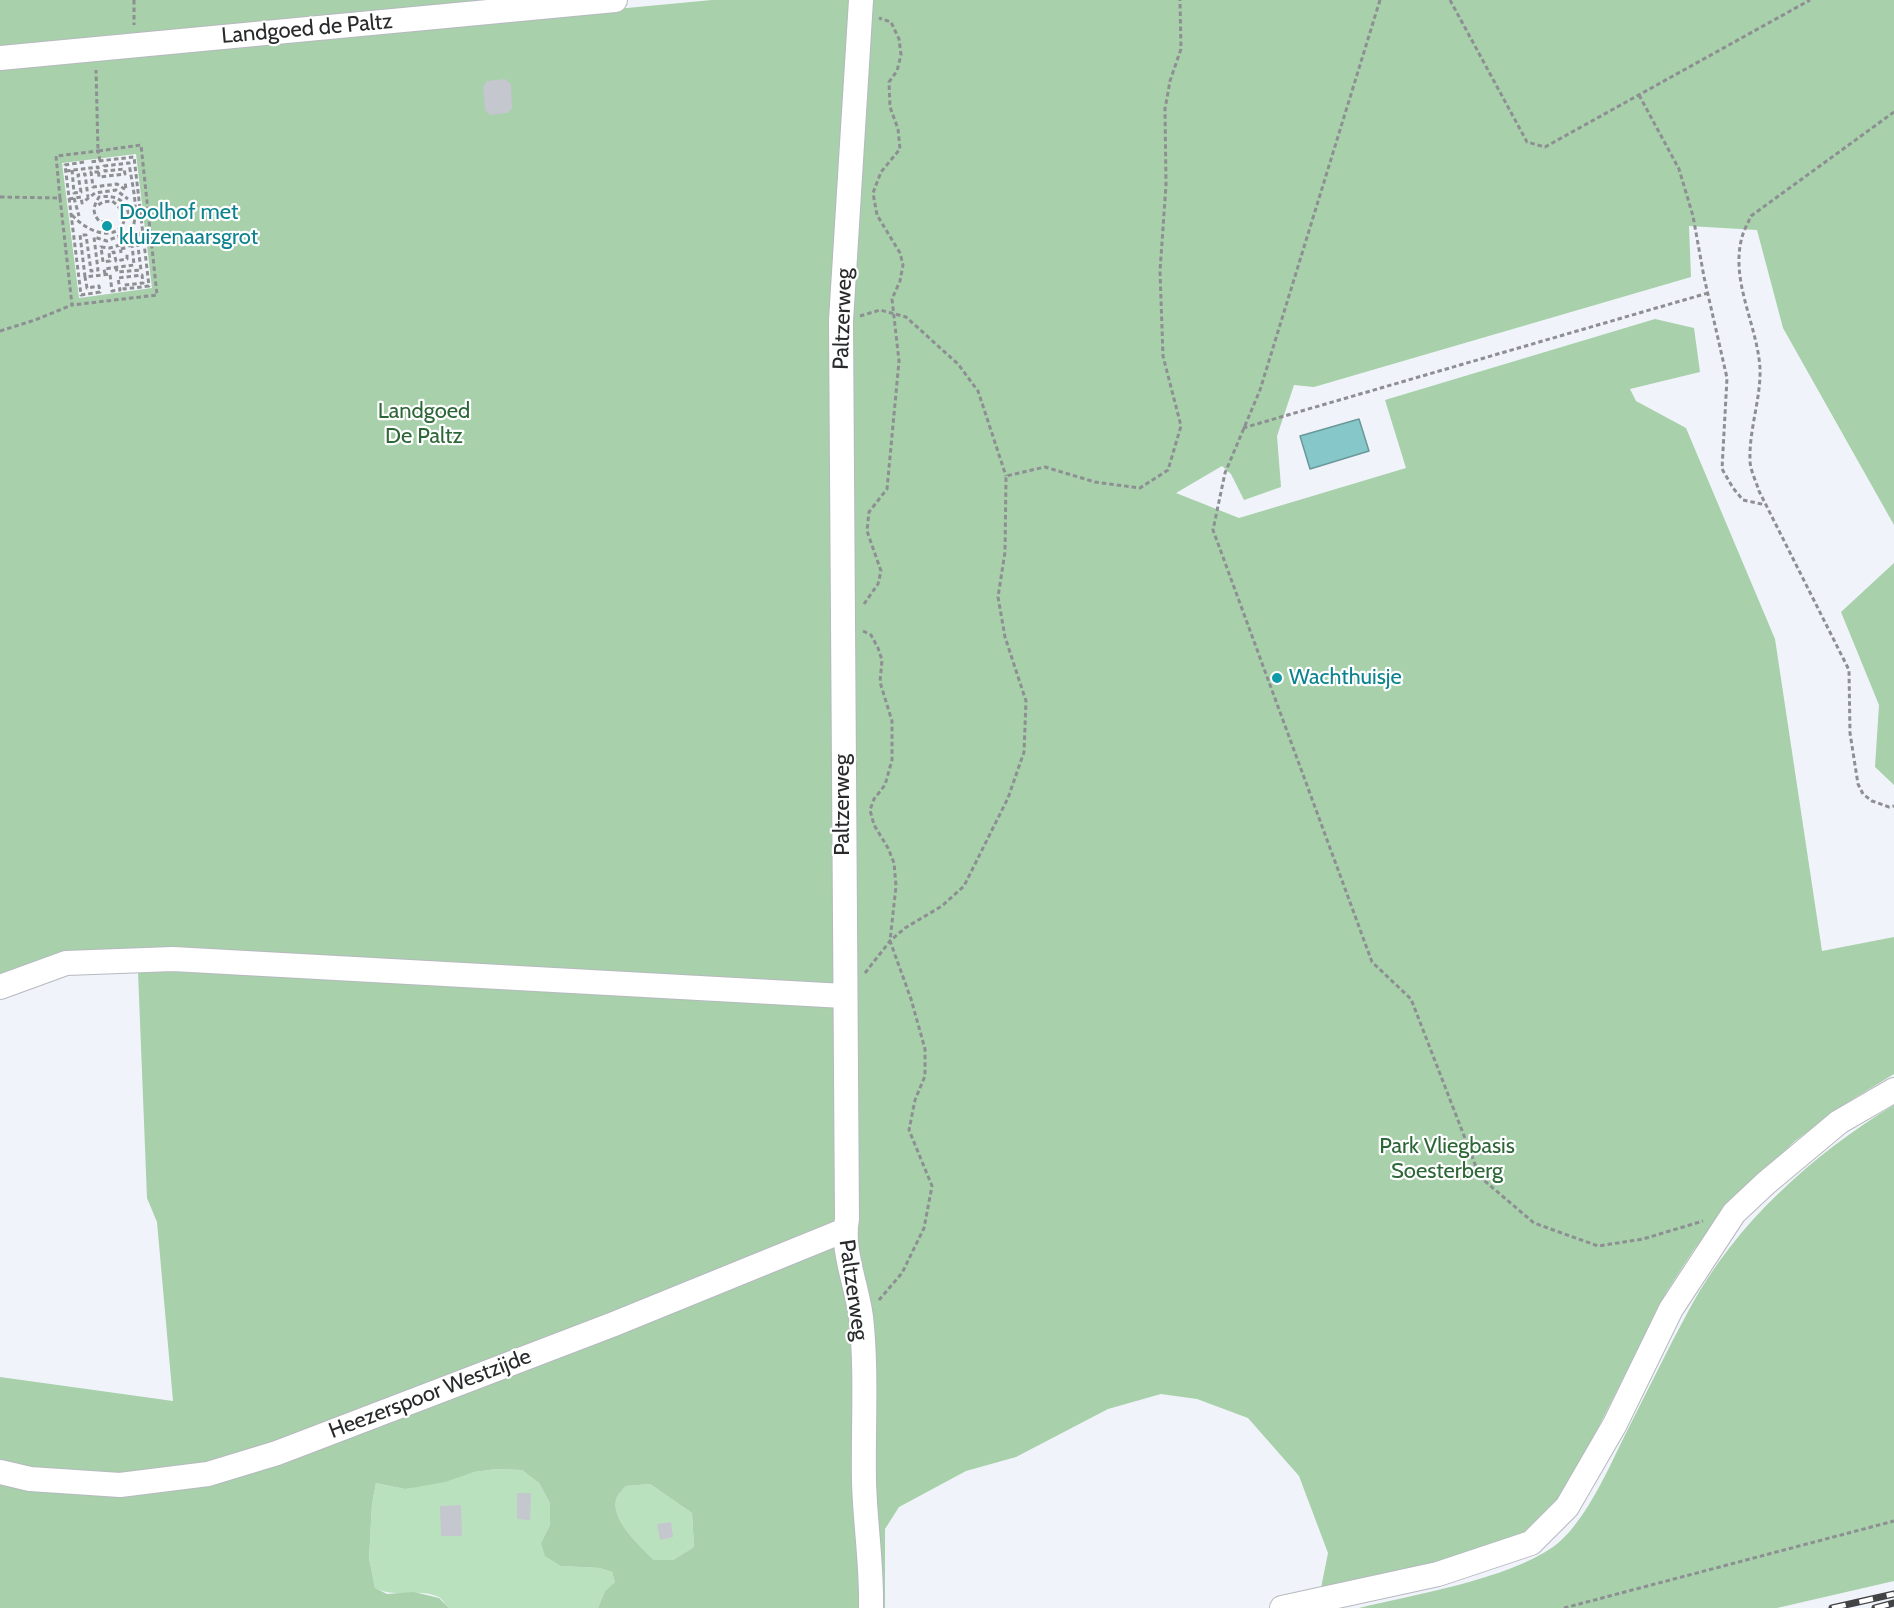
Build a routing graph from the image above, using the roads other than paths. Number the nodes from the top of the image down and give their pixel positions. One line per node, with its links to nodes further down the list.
1 (615, 0): 3 (street, Landgoed de Paltz)
2 (860, 3): 5 (street, Paltzerweg)
3 (0, 58)
4 (0, 987): 5 (street)
5 (844, 994): 7 (street, Paltzerweg)
6 (1894, 1090): 10 (street)
7 (845, 1230): 8 (street, Heezerspoor Westzijde); 9 (street, Paltzerweg)
8 (0, 1472)
9 (871, 1608)
10 (1282, 1608)

